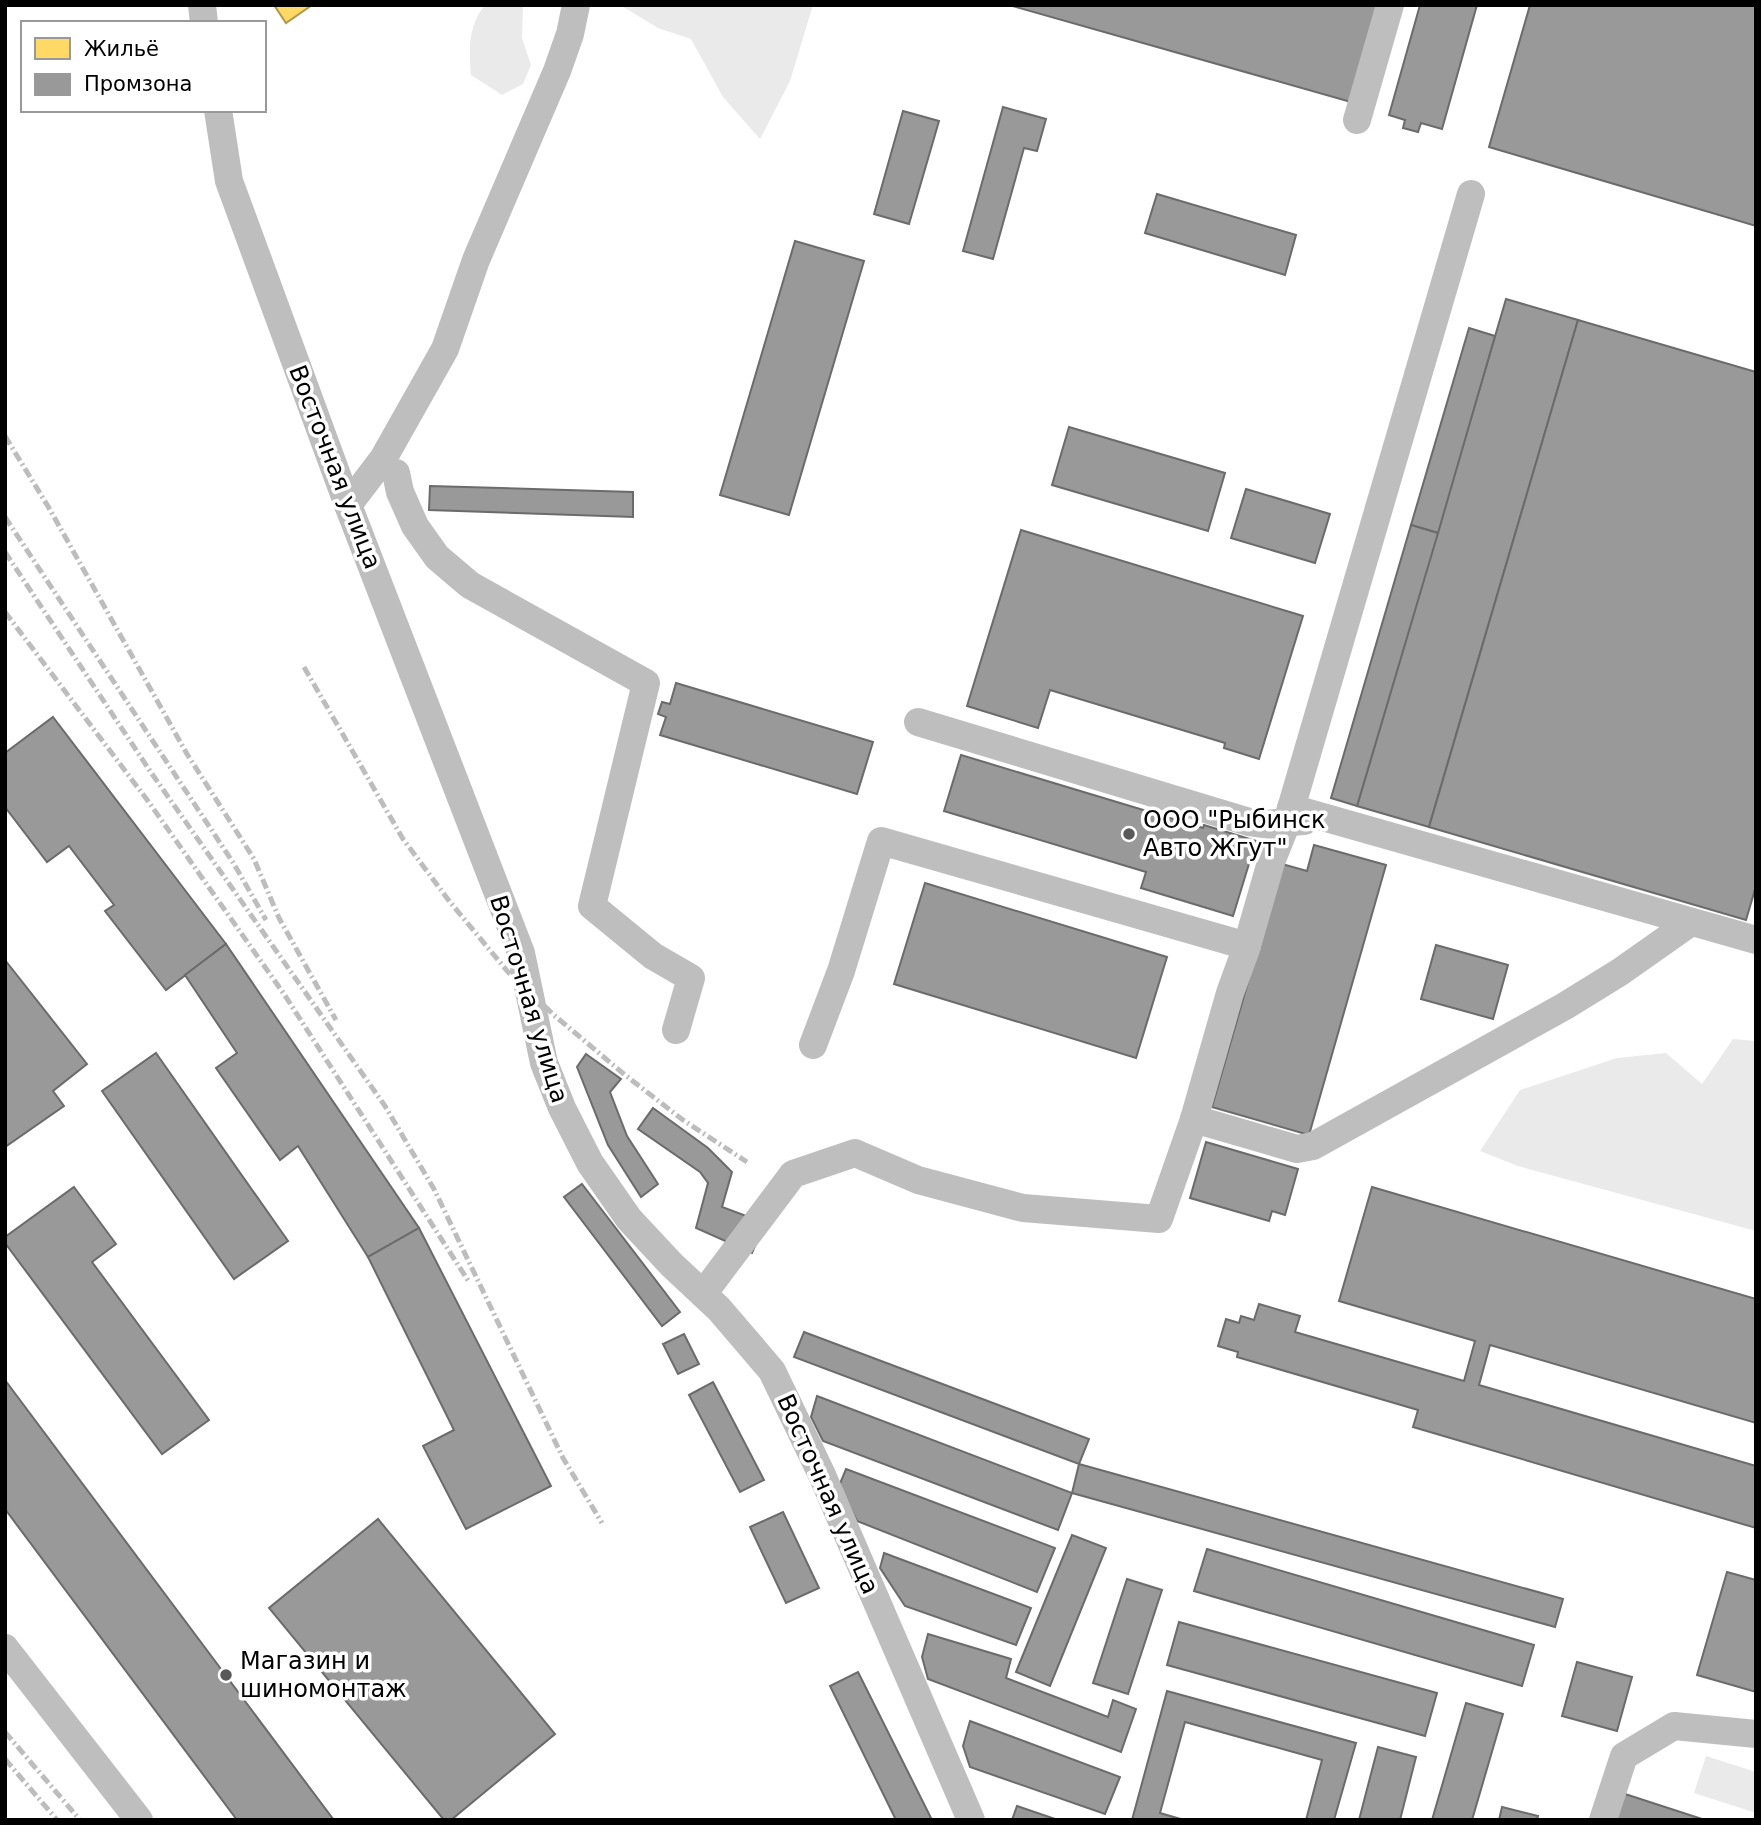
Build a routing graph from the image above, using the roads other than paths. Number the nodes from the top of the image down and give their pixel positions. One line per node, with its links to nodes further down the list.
1 (576, 5): 7 (street)
2 (1390, 5): 4 (street)
3 (218, 112): 7 (street, Восточная улица)
4 (1357, 120)
5 (1471, 194): 9 (street)
6 (396, 473): 13 (street)
7 (348, 505): 16 (street, Восточная улица)
8 (918, 722): 9 (street)
9 (1289, 815): 10 (street); 12 (street)
10 (1691, 922): 11 (street); 15 (street)
11 (1756, 940)
12 (1247, 946): 14 (street); 15 (street)
13 (676, 1030)
14 (813, 1045)
15 (1194, 1119): 16 (street)
16 (703, 1294): 20 (street, Восточная улица)
17 (5, 1648): 19 (street)
18 (1756, 1734): 21 (street)
19 (139, 1820)
20 (971, 1820)
21 (1603, 1820)

